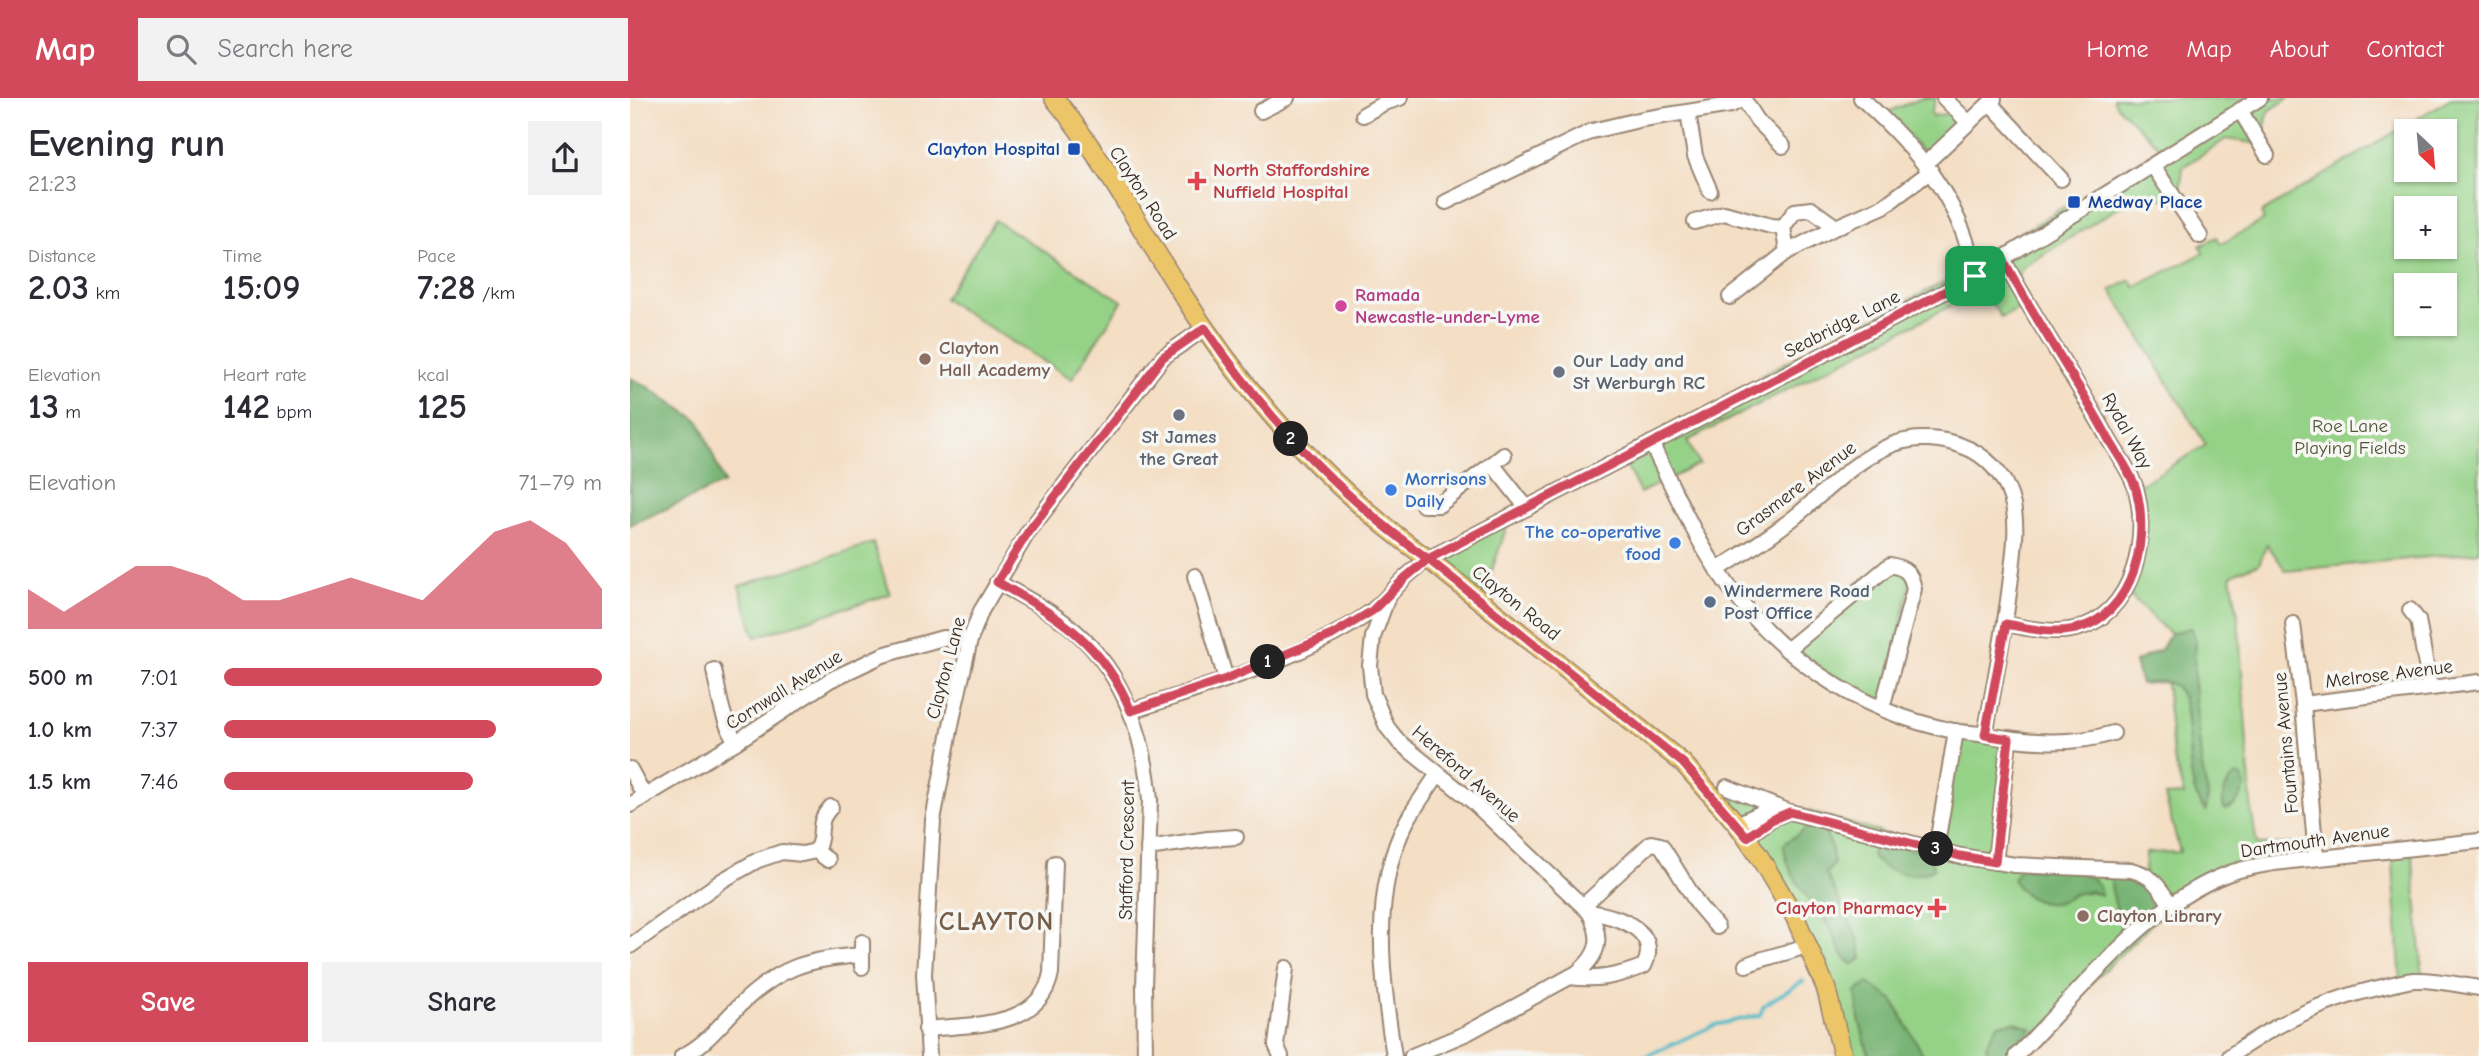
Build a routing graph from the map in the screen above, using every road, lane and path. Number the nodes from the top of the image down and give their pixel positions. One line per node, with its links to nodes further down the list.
1 (1054, 98): 33 (main road, Clayton Road)
2 (1287, 98): 11 (street)
3 (1401, 98): 7 (street)
4 (1744, 98): 12 (street); 17 (street)
5 (1861, 98): 21 (street)
6 (2260, 98): 10 (street, Seabridge Lane)
7 (1382, 100): 14 (street)
8 (1946, 100): 13 (street); 15 (street)
9 (1992, 101): 15 (street); 22 (street)
10 (2240, 110): 18 (street, Seabridge Lane); 19 (street)
11 (1261, 111)
12 (1688, 112): 23 (street); 24 (street)
13 (1936, 113)
14 (1363, 115)
15 (1969, 122): 21 (street)
16 (2170, 136): 18 (street)
17 (1783, 146)
18 (2182, 147): 20 (street, Seabridge Lane)
19 (2267, 155)
20 (2153, 166): 28 (street); 30 (street, Seabridge Lane)
21 (1928, 168): 27 (street); 31 (street)
22 (2061, 179)
23 (1710, 191)
24 (1446, 202)
25 (1695, 222): 26 (street)
26 (1783, 227): 27 (street); 29 (street)
27 (1836, 227): 29 (street)
28 (2200, 236)
29 (1787, 253): 32 (street)
30 (2003, 259): 31 (street, Seabridge Lane); 44 (street, Rydal Way)
31 (1975, 276): 34 (street, Seabridge Lane)
32 (1730, 297)
33 (1205, 328): 37 (main road, Clayton Road); 40 (street, Clayton Lane)
34 (1651, 443): 36 (street, Seabridge Lane); 38 (street)
35 (1423, 505): 36 (street)
36 (1527, 508): 37 (street, Seabridge Lane)
37 (1428, 559): 41 (street, Seabridge Lane); 68 (main road, Clayton Road)
38 (1717, 570): 44 (street, Grasmere Avenue); 48 (street)
39 (1195, 576): 50 (street)
40 (997, 582): 47 (street, Clayton Lane); 55 (street, Stafford Crescent)
41 (1388, 597): 43 (street, Seabridge Lane); 46 (street, Hereford Avenue)
42 (2410, 610): 52 (street)
43 (1354, 623): 46 (street); 50 (street, Seabridge Lane)
44 (2006, 624): 58 (street, Grasmere Avenue)
45 (2293, 624): 53 (street, Fountains Avenue)
46 (1373, 638): 62 (street, Hereford Avenue)
47 (970, 640): 60 (street, Cornwall Avenue); 88 (street, Clayton Lane)
48 (1787, 650): 54 (street); 54 (street)
49 (715, 668): 60 (street)
50 (1226, 679): 55 (street, Seabridge Lane)
51 (2479, 682): 52 (street, Melrose Avenue)
52 (2430, 688): 53 (street, Melrose Avenue)
53 (2303, 704): 74 (street, Fountains Avenue)
54 (1882, 708): 56 (street)
55 (1131, 711): 71 (street, Stafford Crescent)
56 (1956, 732): 58 (street); 72 (street)
57 (2113, 733): 59 (street)
58 (1985, 735): 59 (street)
59 (2009, 739): 76 (street)
60 (736, 742): 64 (street, Cornwall Avenue)
61 (630, 769): 64 (street)
62 (1438, 774): 79 (street, Hereford Avenue); 93 (street)
63 (1727, 787): 67 (street)
64 (645, 797): 65 (street, Cornwall Avenue)
65 (630, 805)
66 (831, 807): 73 (street)
67 (1790, 812): 68 (street); 72 (street)
68 (1742, 831): 81 (main road, Clayton Road)
69 (1236, 837): 71 (street)
70 (2479, 841): 74 (street, Dartmouth Avenue)
71 (1148, 848): 91 (street, Stafford Crescent)
72 (1936, 849): 76 (street)
73 (816, 851): 75 (street); 82 (street)
74 (2316, 857): 78 (street, Dartmouth Avenue)
75 (828, 860)
76 (1995, 862): 78 (street)
77 (1055, 863): 88 (street)
78 (2171, 905): 96 (street, Dartmouth Avenue)
79 (1586, 909): 80 (street); 86 (street, Hereford Avenue); 86 (street, Hereford Avenue)
80 (1717, 927)
81 (1807, 945): 84 (street); 95 (main road, Clayton Road)
82 (630, 946)
83 (862, 955): 89 (street)
84 (1746, 965)
85 (1286, 968): 92 (street)
86 (1570, 977): 94 (street, Hereford Avenue)
87 (2479, 988): 97 (street)
88 (926, 1029): 90 (street, Clayton Lane)
89 (682, 1056)
90 (929, 1056)
91 (1145, 1056)
92 (1281, 1056)
93 (1394, 1056)
94 (1412, 1056)
95 (1843, 1056)
96 (2016, 1056)
97 (2230, 1056)

